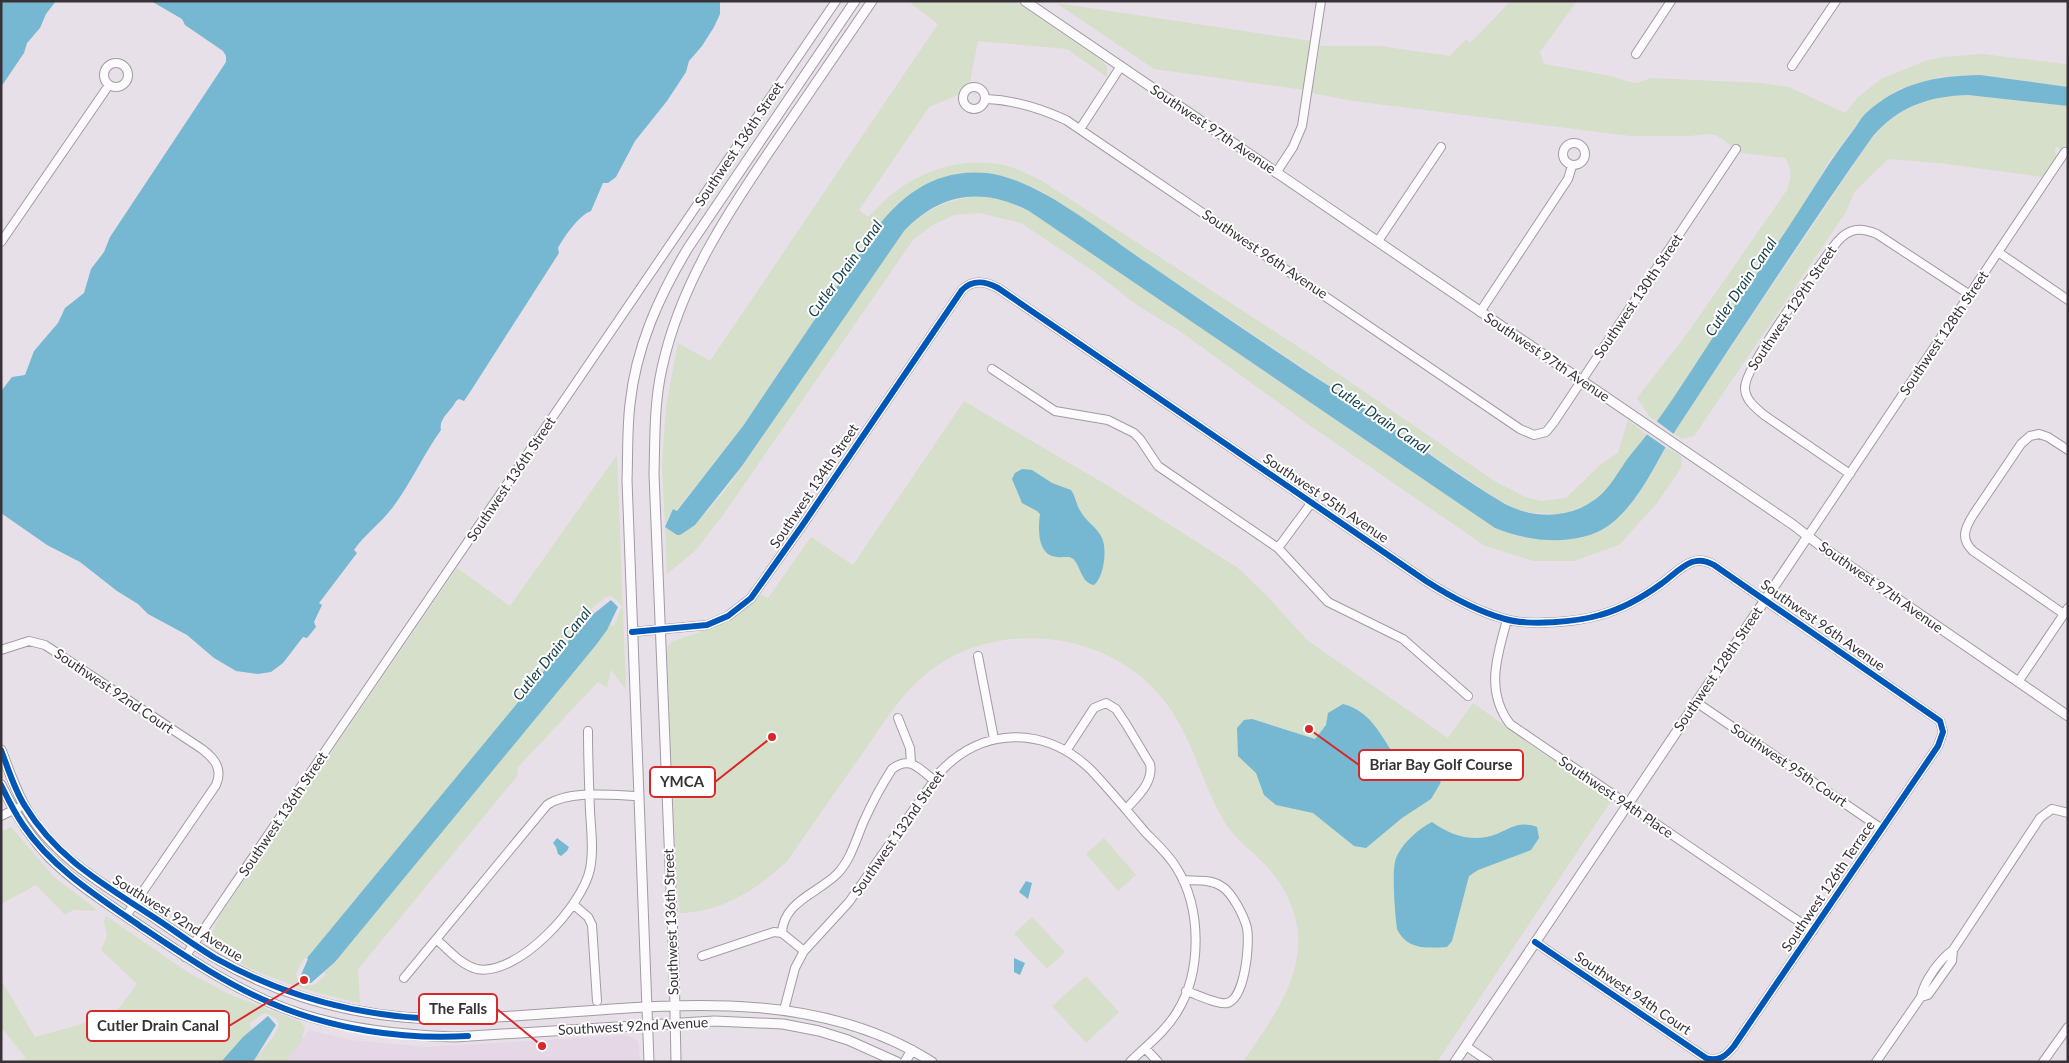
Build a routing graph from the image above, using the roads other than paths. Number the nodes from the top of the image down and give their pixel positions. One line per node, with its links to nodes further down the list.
1 (836, 1): 72 (street, Southwest 136th Street)
2 (855, 1): 39 (street, Southwest 136th Street)
3 (872, 1): 38 (street, Southwest 136th Street)
4 (1025, 1): 9 (street, Southwest 97th Avenue)
5 (1321, 1): 18 (street)
6 (1671, 1): 8 (street)
7 (1836, 1): 10 (street)
8 (1636, 54)
9 (1121, 66): 13 (street); 18 (street, Southwest 97th Avenue)
10 (1792, 66)
11 (109, 85): 20 (street)
12 (986, 99): 13 (street, Southwest 96th Avenue)
13 (1080, 128): 28 (street, Southwest 96th Avenue)
14 (1440, 147): 19 (street)
15 (1736, 150): 27 (street, Southwest 130th Street)
16 (2065, 152): 21 (street, Southwest 128th Street)
17 (1572, 166): 25 (street)
18 (1276, 172): 19 (street, Southwest 97th Avenue)
19 (1378, 241): 25 (street, Southwest 97th Avenue)
20 (1, 242)
21 (1998, 252): 23 (street, Southwest 128th Street); 24 (street)
22 (970, 284): 31 (street, Southwest 95th Avenue); 38 (street, Southwest 134th Street)
23 (1970, 295): 30 (street, Southwest 128th Street); 30 (street, Southwest 129th Street)
24 (2068, 300)
25 (1480, 312): 27 (street, Southwest 97th Avenue)
26 (992, 370): 33 (street)
27 (1582, 380): 28 (street, Southwest 130th Street); 32 (street, Southwest 97th Avenue)
28 (1534, 435)
29 (2068, 450): 36 (street)
30 (1850, 474): 32 (street, Southwest 128th Street)
31 (1312, 502): 33 (street); 37 (street, Southwest 95th Avenue)
32 (1808, 536): 35 (street, Southwest 128th Street); 42 (street, Southwest 97th Avenue)
33 (1278, 548): 43 (street)
34 (1691, 562): 35 (street, Southwest 96th Avenue); 37 (street, Southwest 95th Avenue)
35 (1765, 600): 44 (street, Southwest 128th Street); 47 (street, Southwest 96th Avenue)
36 (2066, 611): 42 (street)
37 (1507, 620): 58 (street, Southwest 94th Place)
38 (660, 631): 39 (street, Southwest 134th Street); 79 (street, Southwest 136th Street)
39 (632, 632): 56 (street, Southwest 136th Street)
40 (1, 650): 65 (street, Southwest 92nd Court)
41 (978, 656): 49 (street)
42 (2018, 682): 45 (street, Southwest 97th Avenue)
43 (1468, 696)
44 (1696, 702): 58 (street, Southwest 128th Street); 63 (street, Southwest 95th Court)
45 (2068, 716)
46 (898, 718): 52 (street)
47 (1938, 719): 63 (street, Southwest 126th Terrace)
48 (588, 731): 55 (street)
49 (994, 739): 51 (street, Southwest 132nd Street); 53 (street, Southwest 132nd Street)
50 (1, 750): 57 (street, Southwest 92nd Avenue)
51 (1066, 751): 59 (street, Southwest 132nd Street); 59 (street)
52 (911, 763): 53 (street); 69 (street)
53 (934, 780): 73 (street, Southwest 132nd Street)
54 (1, 785): 60 (street, Southwest 92nd Avenue)
55 (589, 795): 56 (street); 66 (street); 70 (street)
56 (638, 796): 80 (street, Southwest 136th Street)
57 (24, 805): 60 (street); 65 (street, Southwest 92nd Avenue)
58 (1627, 805): 68 (street, Southwest 94th Place); 71 (street, Southwest 128th Street)
59 (1126, 809): 64 (street, Southwest 132nd Street)
60 (13, 810): 62 (street); 67 (street, Southwest 92nd Avenue)
61 (2068, 814): 99 (street)
62 (1, 816)
63 (1882, 829): 68 (street, Southwest 126th Terrace)
64 (1183, 880): 77 (street); 77 (street)
65 (134, 904): 67 (street); 72 (street, Southwest 92nd Avenue)
66 (574, 904): 70 (street); 78 (street)
67 (126, 916): 75 (street, Southwest 92nd Avenue)
68 (1813, 931): 88 (street, Southwest 126th Terrace)
69 (782, 933): 73 (street); 74 (street)
70 (437, 940): 76 (street)
71 (1535, 942): 85 (street, Southwest 128th Street); 88 (street, Southwest 94th Court)
72 (195, 944): 75 (street, Southwest 136th Street); 80 (street, Southwest 92nd Avenue)
73 (804, 951): 81 (street, Southwest 132nd Street)
74 (702, 956)
75 (186, 957): 83 (street, Southwest 92nd Avenue)
76 (404, 978)
77 (1186, 991): 86 (street)
78 (597, 1001)
79 (674, 1006): 80 (street, Southwest 92nd Avenue); 81 (street, Southwest 92nd Avenue); 82 (street, Southwest 136th Street)
80 (647, 1007): 83 (street, Southwest 136th Street)
81 (784, 1010): 87 (street, Southwest 92nd Avenue)
82 (675, 1024): 83 (street, Southwest 92nd Avenue); 92 (street, Southwest 136th Street); 93 (street, Southwest 92nd Avenue)
83 (648, 1025): 91 (street, Southwest 136th Street)
84 (2068, 1027): 90 (street)
85 (1466, 1046): 97 (street, Southwest 128th Street); 98 (street)
86 (1145, 1048): 95 (street); 96 (street)
87 (912, 1050): 89 (street, Southwest 92nd Avenue); 94 (street)
88 (1718, 1059)
89 (927, 1060)
90 (2045, 1061)
91 (650, 1062)
92 (676, 1062)
93 (897, 1062)
94 (905, 1062)
95 (1130, 1062)
96 (1158, 1062)
97 (1455, 1062)
98 (1489, 1062)
99 (1876, 1062)

